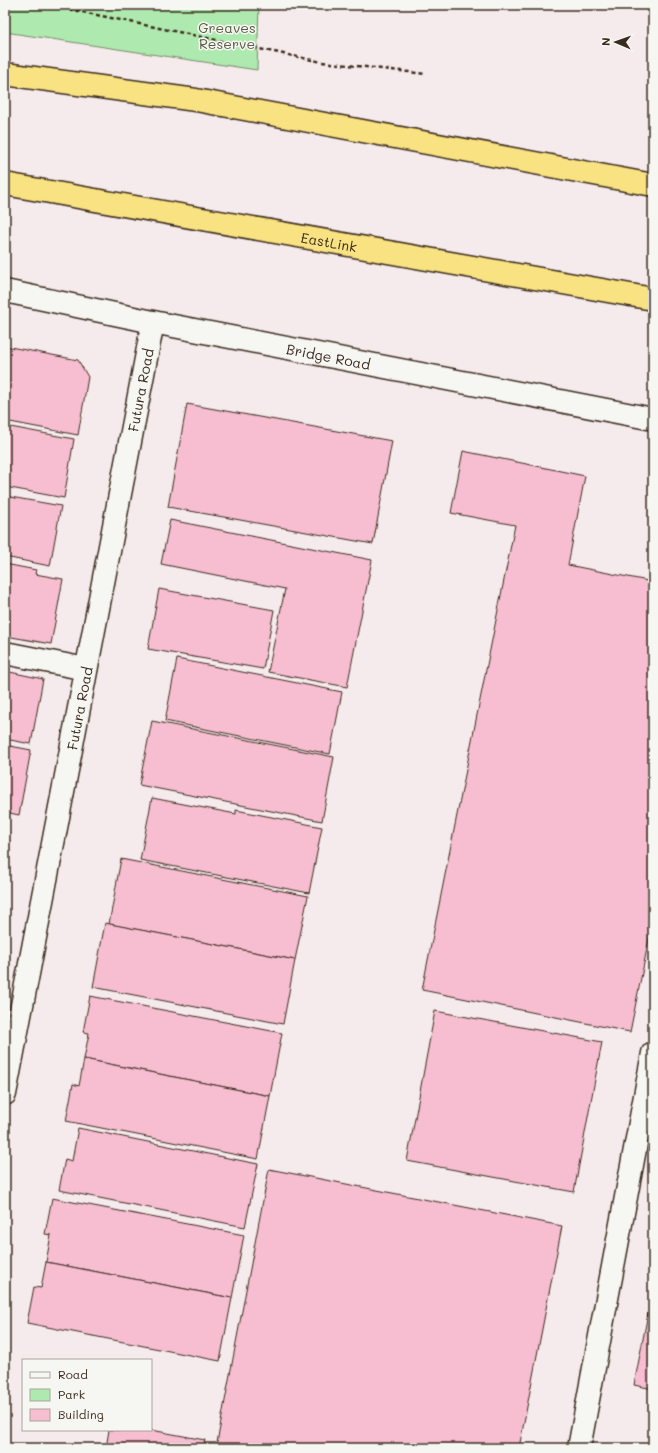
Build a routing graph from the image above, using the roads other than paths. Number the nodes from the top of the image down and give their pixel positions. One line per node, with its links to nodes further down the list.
1 (5, 74): 3 (highway)
2 (5, 184): 5 (highway, EastLink)
3 (653, 185)
4 (5, 291): 8 (street, Bridge Road)
5 (605, 291): 6 (highway, EastLink); 7 (highway)
6 (653, 299)
7 (653, 305)
8 (153, 322): 9 (street, Bridge Road); 11 (street, Futura Road)
9 (653, 419)
10 (5, 653): 11 (street)
11 (86, 669): 13 (street, Futura Road)
12 (653, 1054): 14 (street)
13 (5, 1094)
14 (579, 1448)

